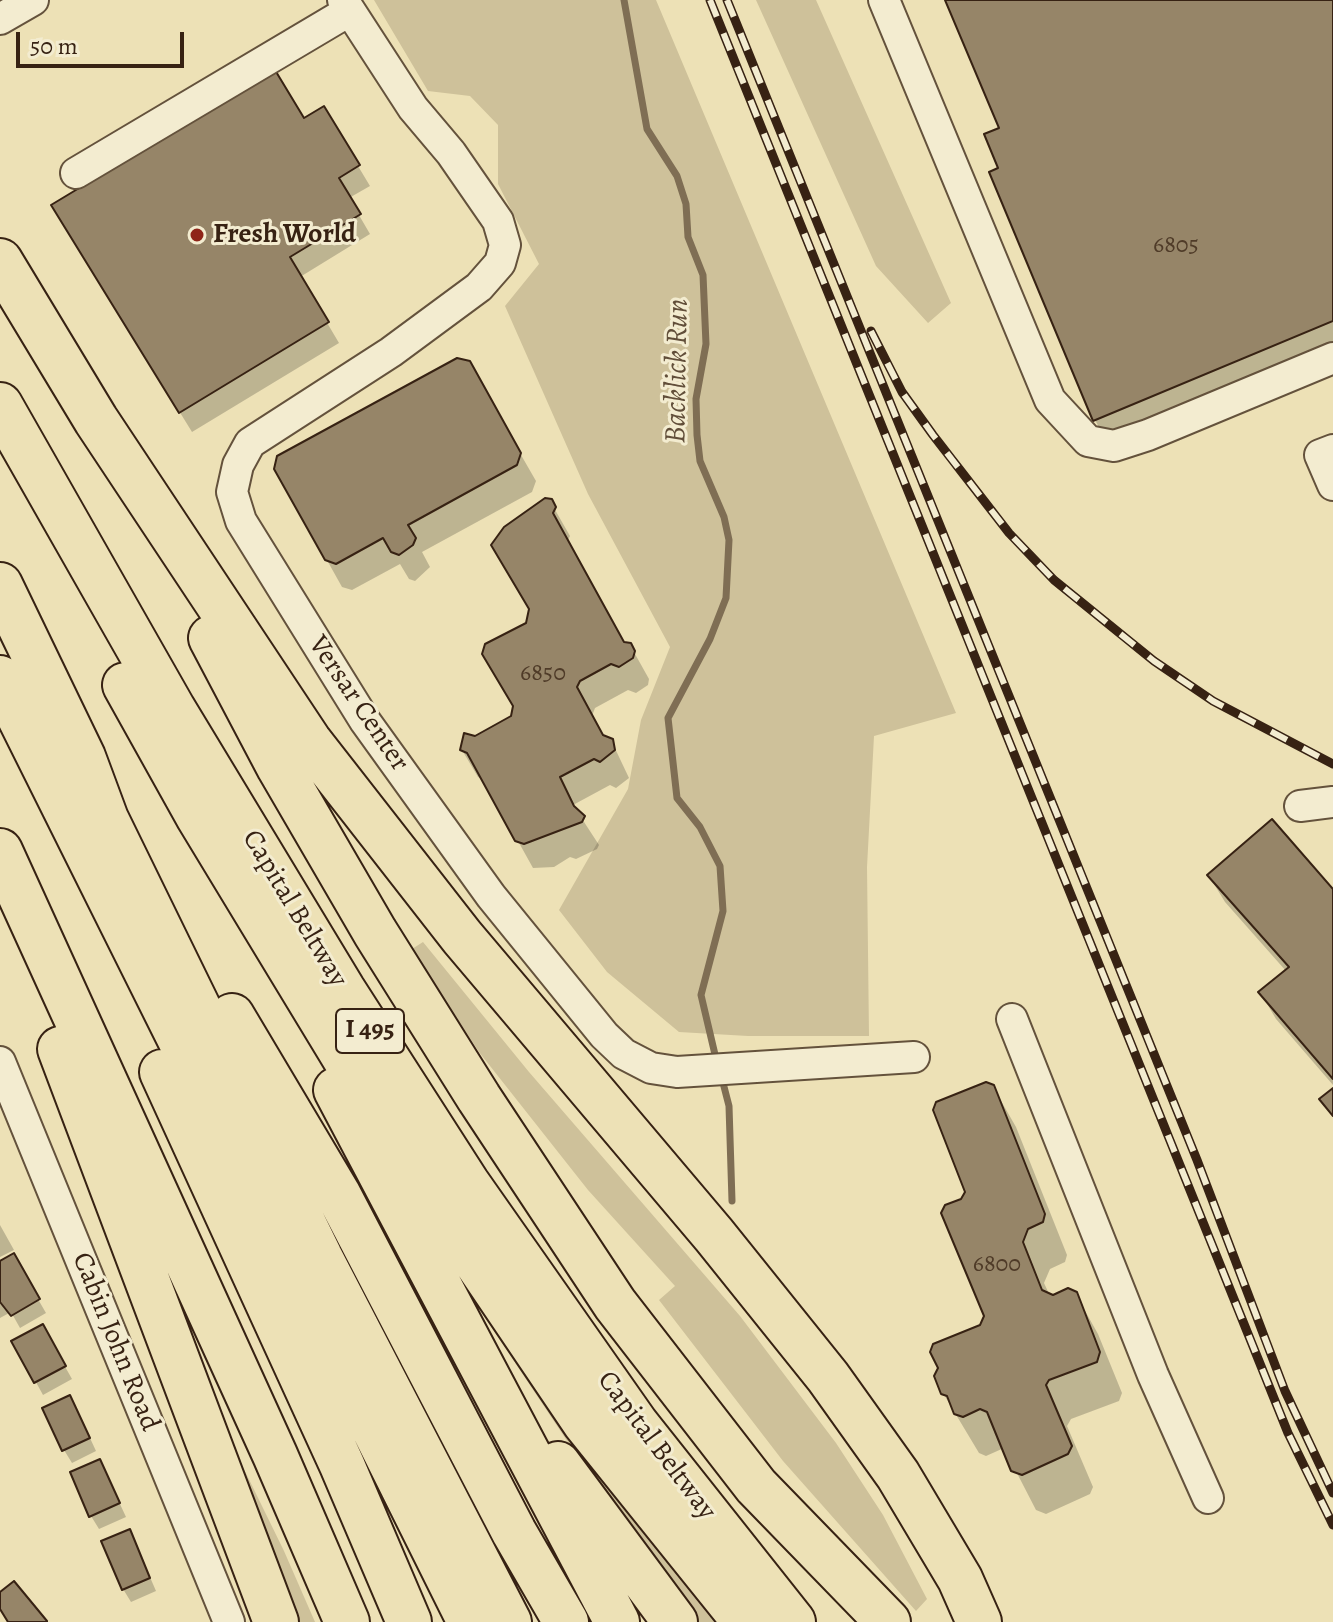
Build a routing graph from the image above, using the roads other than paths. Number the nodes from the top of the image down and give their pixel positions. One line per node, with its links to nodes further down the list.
1 (33, 0): 4 (street)
2 (884, 0): 7 (street)
3 (346, 5): 5 (street); 22 (street, Versar Center)
4 (0, 19)
5 (76, 173)
6 (0, 261): 9 (highway)
7 (1333, 358)
8 (0, 405): 36 (highway, Capital Beltway / I 495)
9 (96, 420): 37 (highway); 38 (highway)
10 (1333, 450): 12 (street)
11 (0, 467): 18 (highway)
12 (1333, 485)
13 (0, 585): 15 (highway)
14 (0, 678): 15 (highway)
15 (62, 761): 29 (highway); 30 (highway); 31 (highway); 32 (highway)
16 (1333, 802): 17 (street)
17 (1300, 806)
18 (198, 816): 24 (highway); 35 (highway)
19 (0, 851): 28 (highway)
20 (0, 889): 27 (highway)
21 (1012, 1019): 25 (street)
22 (914, 1057)
23 (0, 1062): 26 (street, Cabin John Road)
24 (424, 1262): 33 (highway); 34 (highway)
25 (1208, 1498)
26 (229, 1622)
27 (276, 1622)
28 (347, 1622)
29 (409, 1622)
30 (470, 1622)
31 (509, 1622)
32 (566, 1622)
33 (617, 1622)
34 (675, 1622)
35 (745, 1622)
36 (793, 1622)
37 (888, 1622)
38 (979, 1622)

